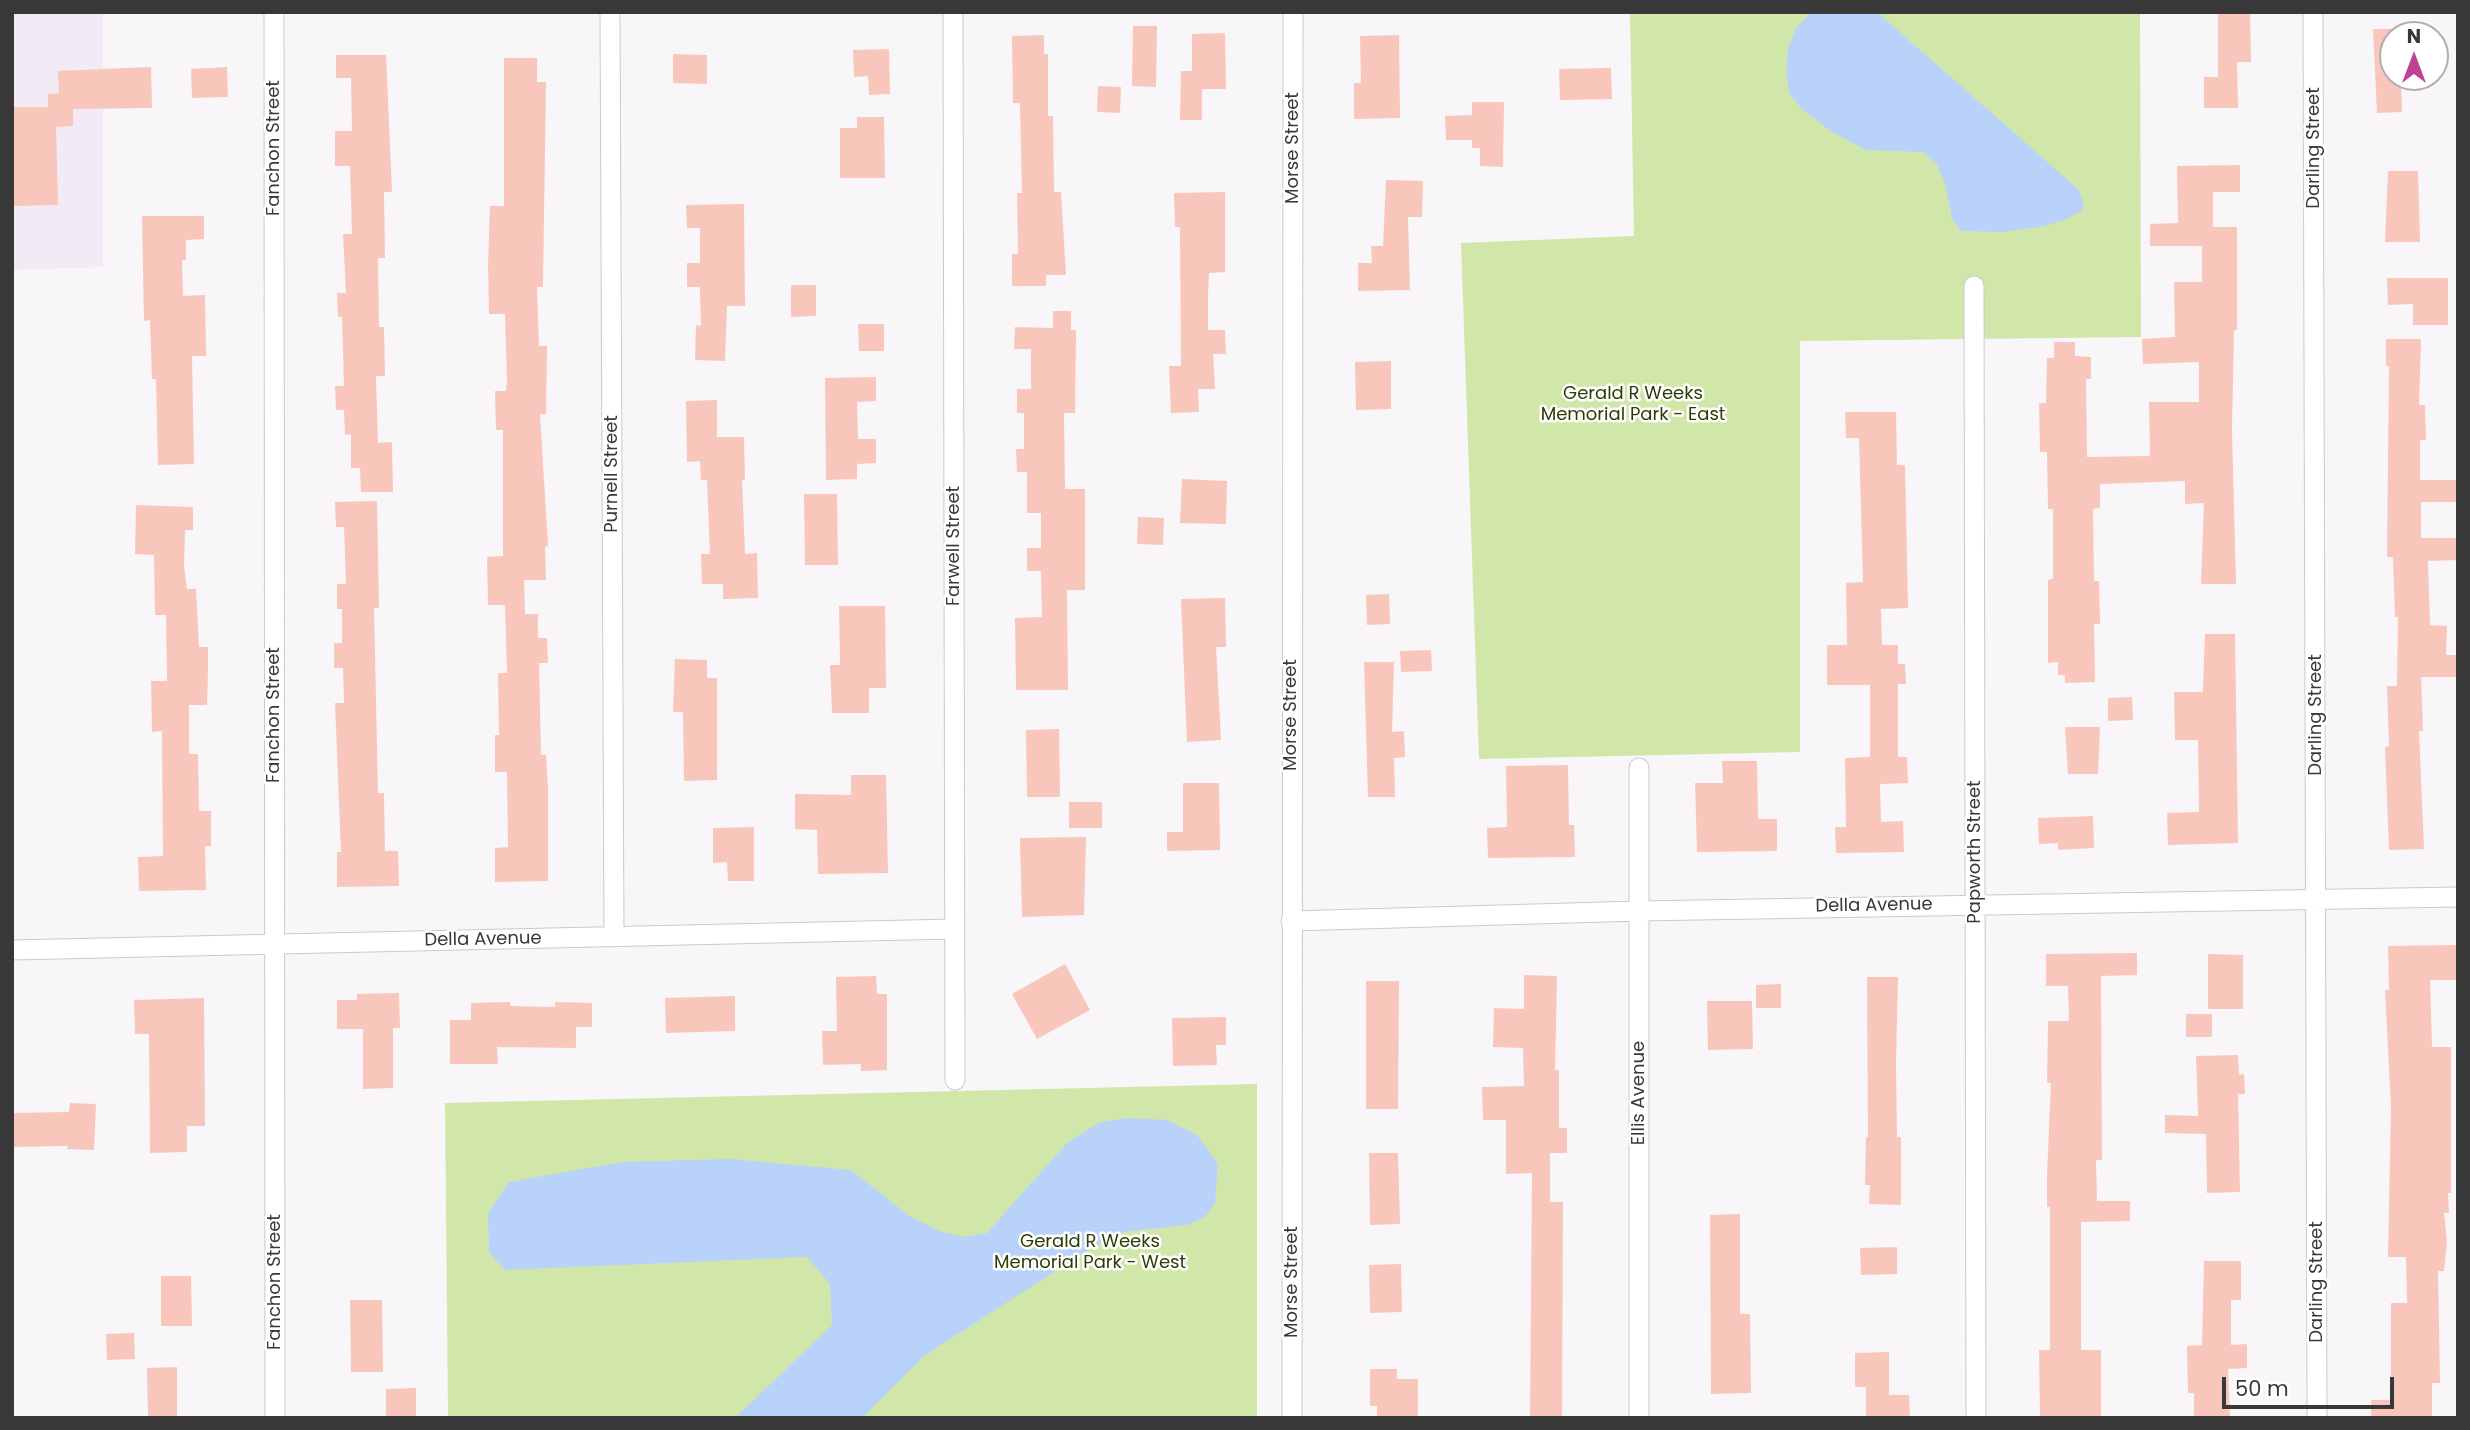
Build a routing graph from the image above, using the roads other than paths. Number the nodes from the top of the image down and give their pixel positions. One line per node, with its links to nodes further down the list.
1 (274, 12): 15 (street, Fanchon Street)
2 (610, 12): 14 (street, Purnell Street)
3 (953, 12): 13 (street, Farwell Street)
4 (1293, 12): 12 (street, Morse Street)
5 (2313, 12): 9 (street, Darling Street)
6 (1974, 286): 10 (street, Papworth Street)
7 (1639, 768): 11 (street, Ellis Avenue)
8 (2458, 897): 9 (street, Della Avenue)
9 (2317, 901): 10 (street, Della Avenue); 22 (street, Darling Street)
10 (1975, 904): 11 (street, Della Avenue); 21 (street, Papworth Street)
11 (1639, 911): 12 (street, Della Avenue); 20 (street, Ellis Avenue)
12 (1291, 921): 19 (street, Morse Street)
13 (954, 929): 14 (street, Della Avenue); 17 (street, Farwell Street)
14 (614, 937): 15 (street, Della Avenue)
15 (274, 945): 16 (street, Della Avenue); 18 (street, Fanchon Street)
16 (12, 950)
17 (955, 1080)
18 (275, 1418)
19 (1292, 1418)
20 (1639, 1418)
21 (1976, 1418)
22 (2316, 1418)

